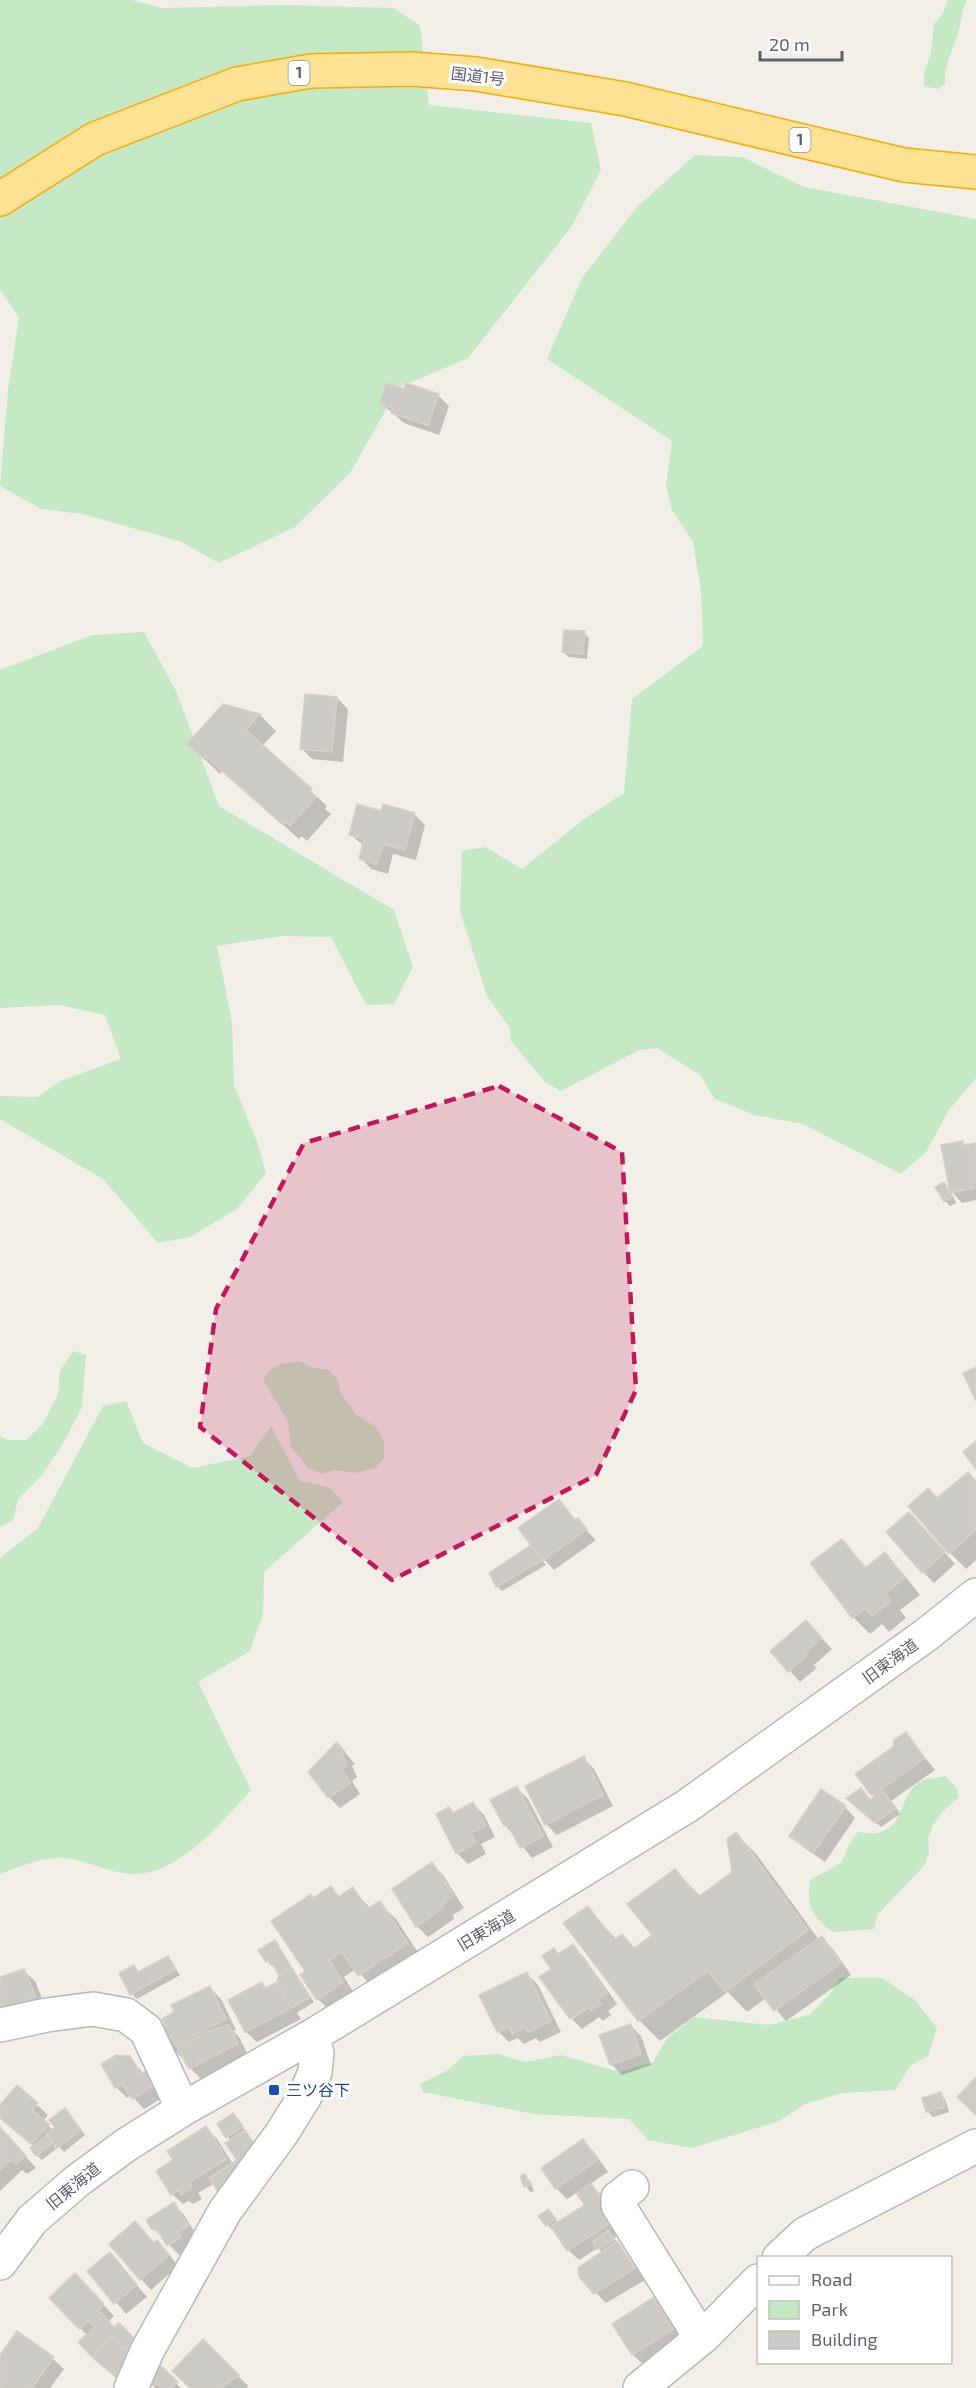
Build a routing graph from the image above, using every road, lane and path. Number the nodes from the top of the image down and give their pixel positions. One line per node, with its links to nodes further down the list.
1 (976, 172): 2 (highway, 国道1号 / 1)
2 (0, 199)
3 (976, 1595): 5 (street, 旧東海道)
4 (0, 2025): 6 (street)
5 (312, 2036): 6 (street, 旧東海道); 13 (street)
6 (183, 2109): 10 (street, 旧東海道)
7 (976, 2146): 9 (street)
8 (632, 2187): 12 (street)
9 (781, 2256)
10 (0, 2264)
11 (757, 2283): 12 (street)
12 (701, 2338): 14 (street)
13 (131, 2388)
14 (640, 2388)

